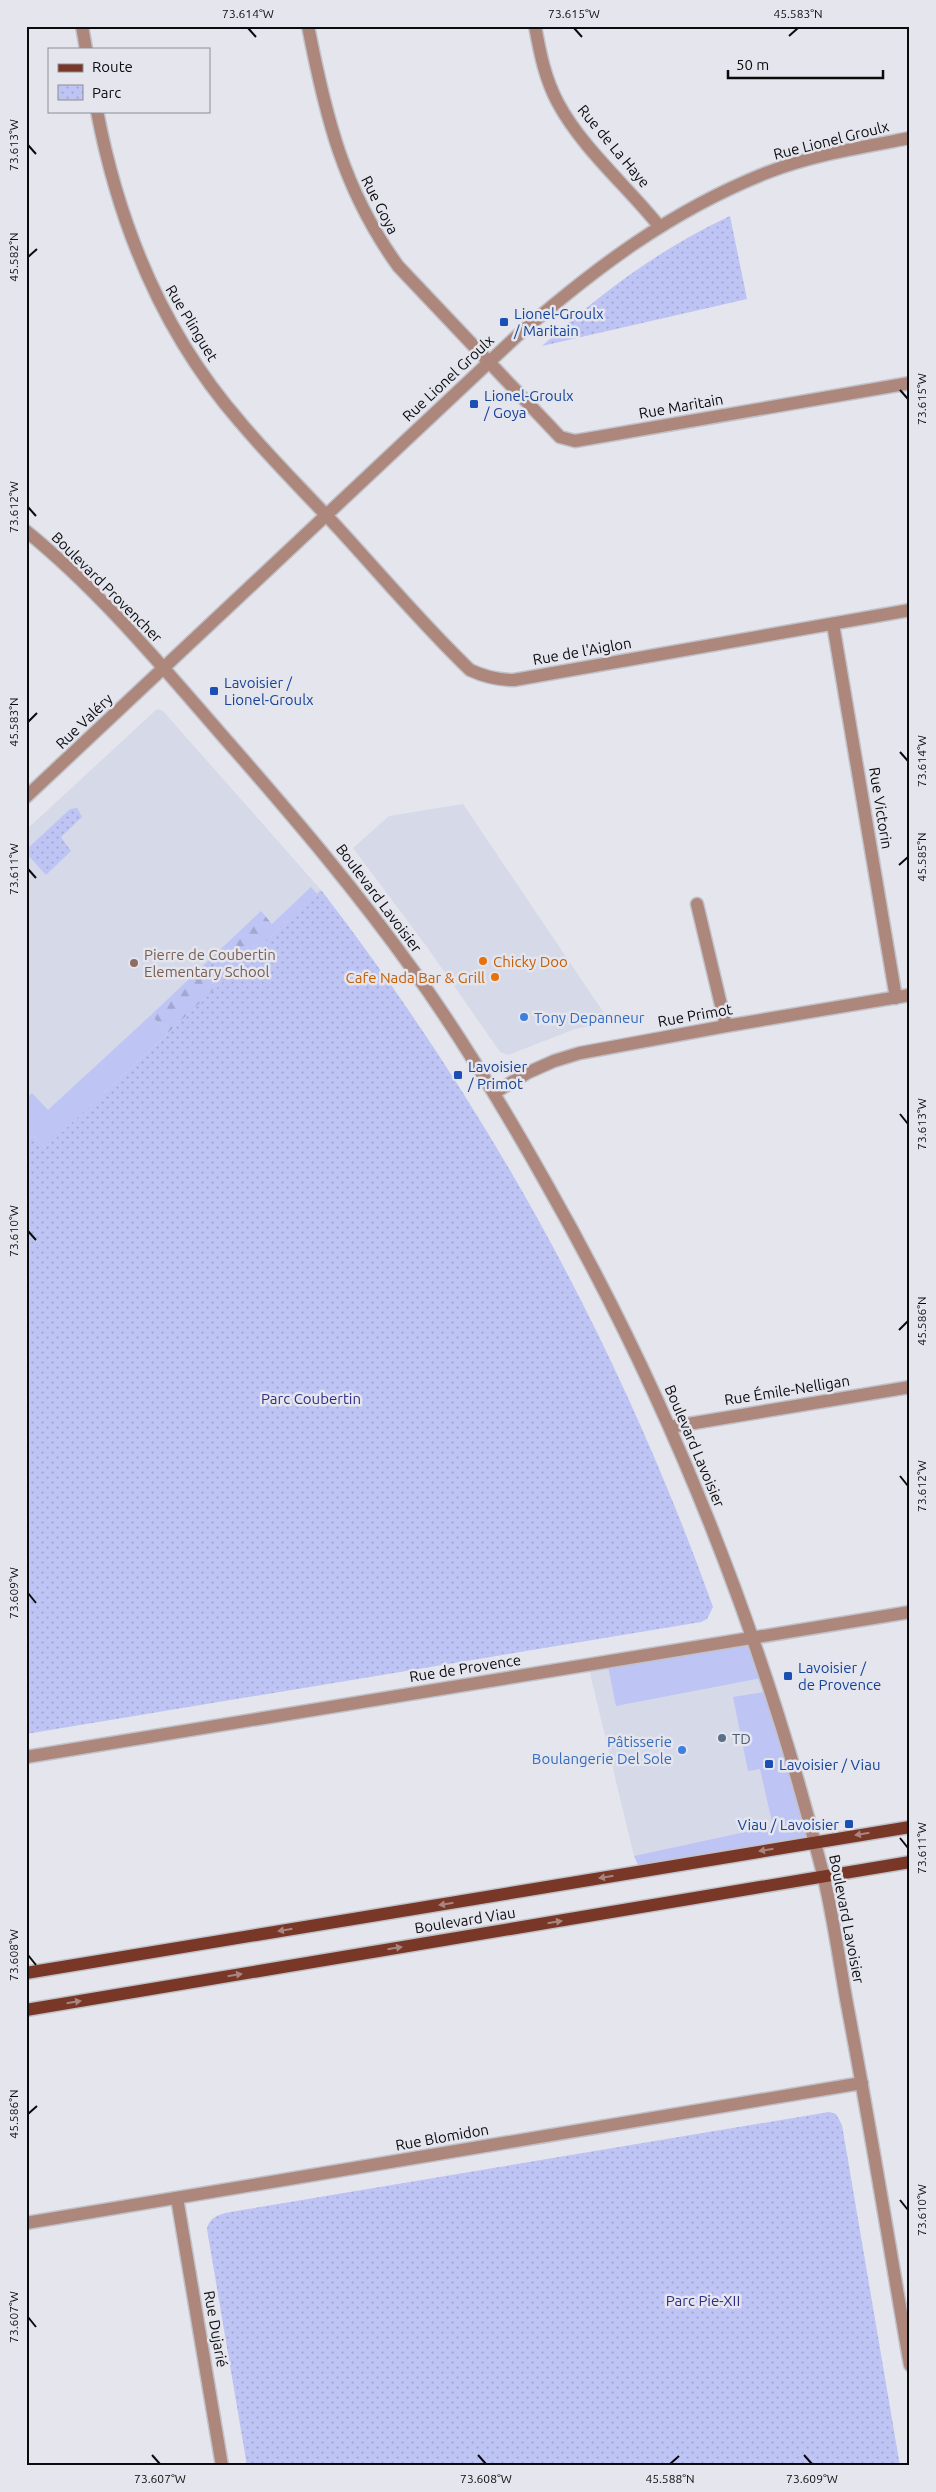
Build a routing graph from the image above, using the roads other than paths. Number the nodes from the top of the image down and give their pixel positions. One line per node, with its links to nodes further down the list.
1 (82, 26): 4 (street)
2 (308, 26): 8 (street, Rue Goya)
3 (534, 26): 7 (street, Rue de La Haye)
4 (86, 48)
5 (97, 112): 10 (street, Rue Plinguet)
6 (910, 138): 7 (street, Rue Lionel Groulx)
7 (659, 226): 8 (street, Rue Lionel Groulx)
8 (490, 362): 9 (street, Rue Maritain); 10 (street, Rue Lionel Groulx)
9 (910, 384)
10 (326, 515): 13 (street, Rue de l'Aiglon); 14 (street, Rue Lionel Groulx)
11 (26, 530): 14 (street, Boulevard Provencher)
12 (910, 610): 13 (street, Rue de l'Aiglon)
13 (833, 624): 18 (street, Rue Victorin)
14 (163, 668): 15 (street, Rue Valéry); 20 (street, Boulevard Lavoisier)
15 (26, 798)
16 (697, 904): 19 (street)
17 (910, 995): 18 (street, Rue Primot)
18 (896, 998): 19 (street, Rue Primot)
19 (726, 1026): 20 (street, Rue Primot)
20 (494, 1093): 22 (street, Boulevard Lavoisier)
21 (910, 1386): 22 (street, Rue Émile-Nelligan)
22 (670, 1427): 24 (street, Boulevard Lavoisier)
23 (910, 1612): 24 (street, Rue de Provence)
24 (752, 1638): 25 (street, Rue de Provence); 27 (street, Boulevard Lavoisier)
25 (26, 1758)
26 (910, 1827): 27 (main road, Boulevard Viau, one-way to 27)
27 (814, 1842): 29 (street, Boulevard Lavoisier); 30 (main road, Boulevard Viau, one-way to 30)
28 (910, 1862): 29 (main road, Boulevard Viau)
29 (824, 1876): 31 (main road, Boulevard Viau, one-way to 29); 32 (street, Boulevard Lavoisier)
30 (26, 1973)
31 (26, 2010)
32 (862, 2083): 33 (street, Rue Blomidon); 35 (street, Boulevard Lavoisier)
33 (177, 2198): 34 (street, Rue Blomidon); 36 (street, Rue Dujarié)
34 (26, 2223)
35 (910, 2365)
36 (222, 2466)

